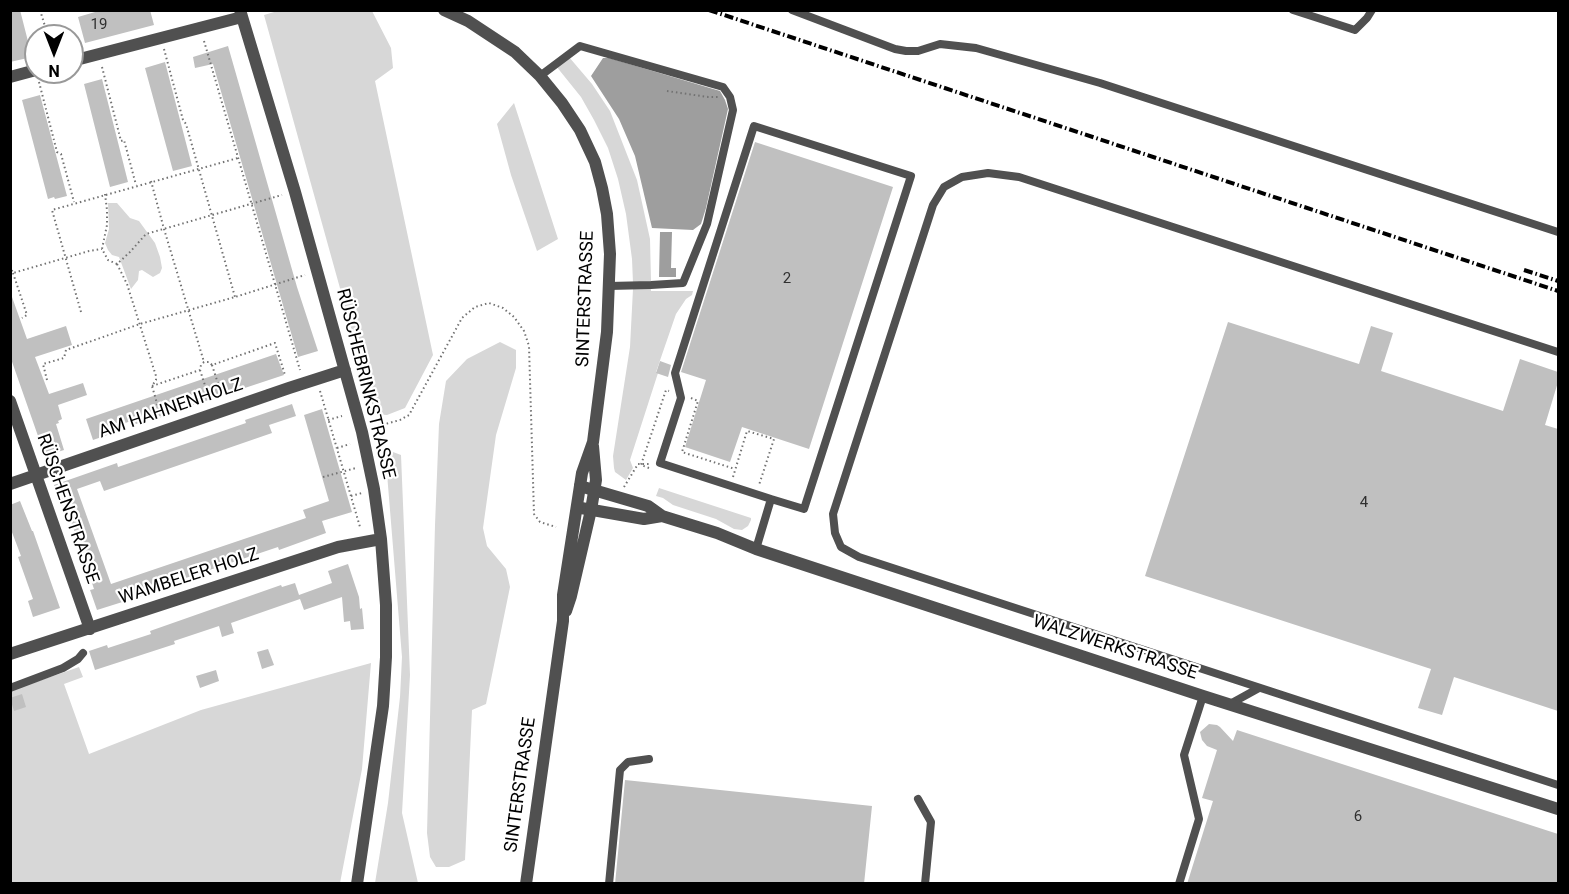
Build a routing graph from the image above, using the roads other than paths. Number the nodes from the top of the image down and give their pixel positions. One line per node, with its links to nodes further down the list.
1 (444, 10): 7 (street, SINTERSTRASSE)
2 (792, 10): 8 (lane)
3 (1293, 10): 4 (lane)
4 (1372, 10)
5 (241, 14): 6 (street); 11 (street, RÜSCHEBRINKSTRASSE)
6 (84, 58)
7 (540, 76): 9 (street, SINTERSTRASSE); 9 (lane)
8 (1558, 232)
9 (609, 286): 13 (street, SINTERSTRASSE)
10 (1558, 352): 29 (lane)
11 (345, 370): 14 (street, AM HAHNENHOLZ); 22 (street, RÜSCHEBRINKSTRASSE)
12 (10, 401): 14 (street, RÜSCHENSTRASSE)
13 (592, 442): 16 (street, SINTERSTRASSE); 17 (street, SINTERSTRASSE)
14 (36, 475): 15 (street, AM HAHNENHOLZ); 25 (street, RÜSCHENSTRASSE)
15 (10, 484)
16 (580, 486): 17 (street, WALZWERKSTRASSE); 19 (street, SINTERSTRASSE)
17 (594, 489): 20 (street, SINTERSTRASSE); 21 (street, WALZWERKSTRASSE)
18 (771, 499): 18 (lane); 23 (lane)
19 (577, 507): 20 (street, WALZWERKSTRASSE); 24 (street, SINTERSTRASSE)
20 (591, 510): 21 (street, WALZWERKSTRASSE); 24 (street, SINTERSTRASSE)
21 (662, 516): 23 (street, WALZWERKSTRASSE)
22 (381, 539): 25 (street, WAMBELER HOLZ); 36 (street, RÜSCHEBRINKSTRASSE)
23 (756, 549): 30 (street, WALZWERKSTRASSE)
24 (563, 621): 37 (street, SINTERSTRASSE)
25 (90, 629): 27 (street, WAMBELER HOLZ)
26 (83, 653): 28 (lane)
27 (10, 654)
28 (10, 688)
29 (1259, 688): 31 (lane); 33 (lane)
30 (1203, 696): 31 (street, WALZWERKSTRASSE); 40 (lane)
31 (1230, 704): 35 (street, WALZWERKSTRASSE)
32 (649, 759): 38 (lane)
33 (1558, 785)
34 (918, 799): 39 (lane)
35 (1558, 809)
36 (357, 884)
37 (526, 884)
38 (609, 884)
39 (925, 884)
40 (1179, 884)

